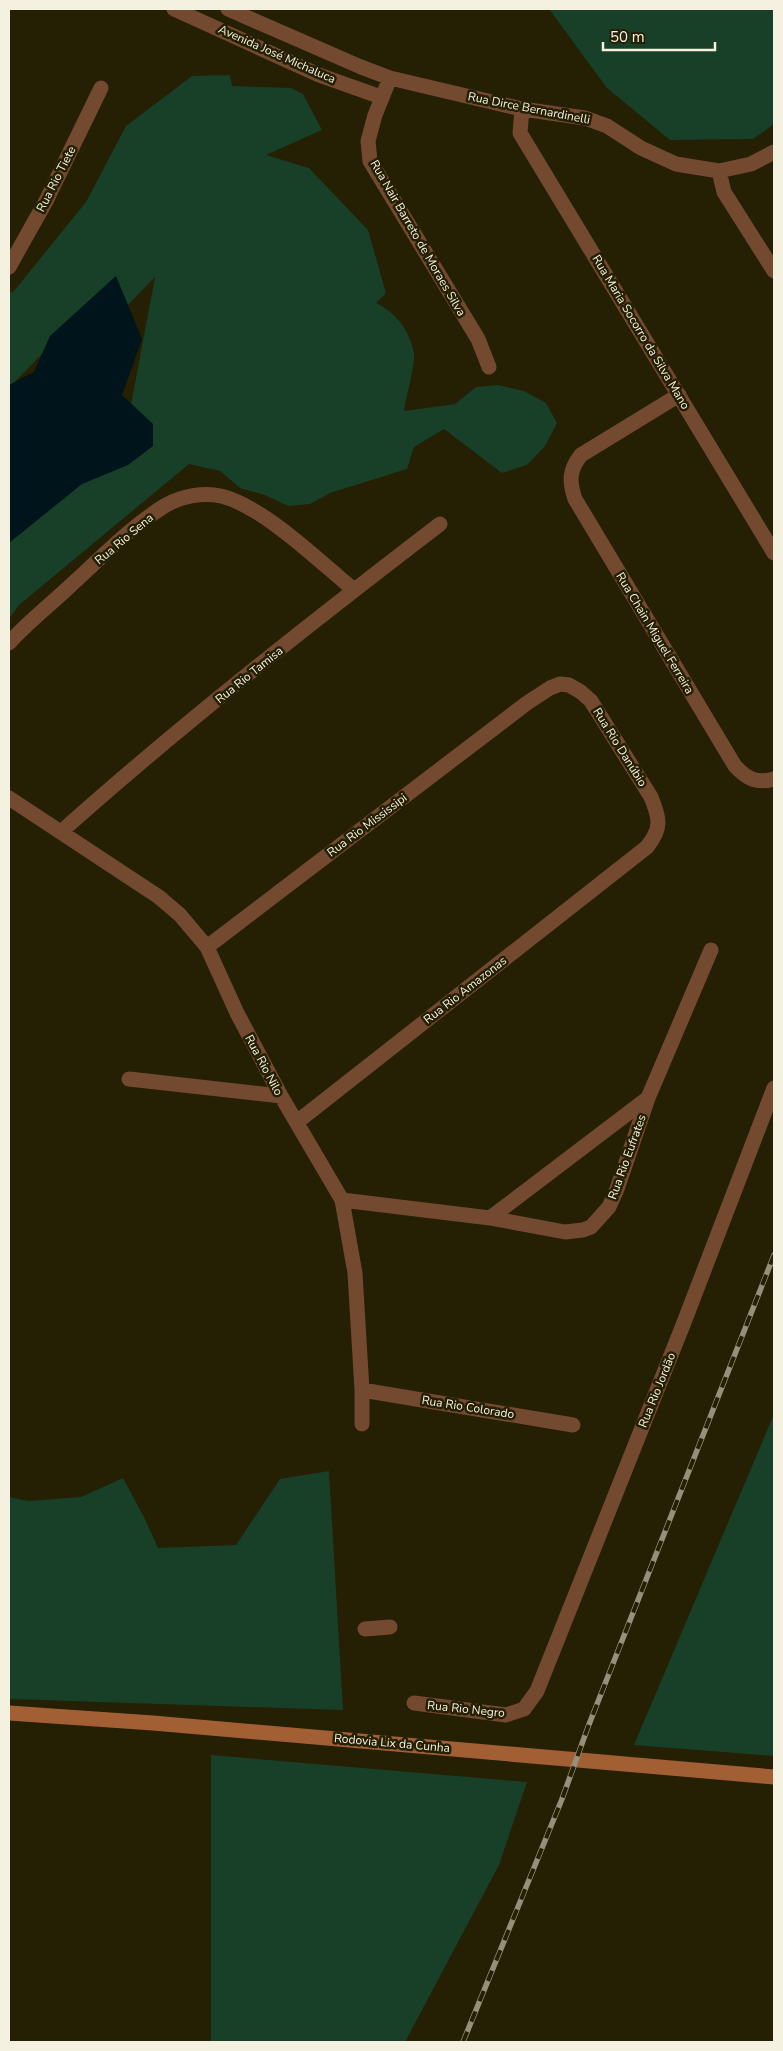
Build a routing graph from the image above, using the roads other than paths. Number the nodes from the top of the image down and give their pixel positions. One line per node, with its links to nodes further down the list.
1 (174, 9): 5 (street, Avenida José Michaluca)
2 (228, 9): 3 (street, Avenida José Michaluca)
3 (390, 78): 5 (street, Rua Nair Barreto de Moraes Silva); 6 (street, Rua Dirce Bernardinelli)
4 (101, 88): 9 (street, Rua Rio Tiete)
5 (381, 97): 11 (street, Rua Nair Barreto de Moraes Silva)
6 (522, 109): 8 (street, Rua Dirce Bernardinelli); 12 (street, Rua Maria Socorro da Silva Mano)
7 (774, 152): 8 (street, Rua Dirce Bernardinelli)
8 (719, 171): 10 (street)
9 (9, 268)
10 (774, 271)
11 (489, 367)
12 (679, 395): 14 (street, Rua Maria Socorro da Silva Mano); 18 (street, Rua Chain Miguel Ferreira)
13 (440, 524): 15 (street, Rua Rio Tamisa)
14 (774, 552)
15 (354, 590): 16 (street, Rua Rio Sena); 20 (street, Rua Rio Tamisa)
16 (9, 643)
17 (527, 703): 21 (street, Rua Rio Danúbio); 22 (street, Rua Rio Mississipi)
18 (774, 779)
19 (9, 798): 20 (street, Rua Rio Nilo)
20 (62, 831): 22 (street, Rua Rio Nilo)
21 (634, 858): 28 (street, Rua Rio Amazonas)
22 (207, 947): 26 (street, Rua Rio Nilo)
23 (712, 950): 27 (street, Rua Rio Eufrates)
24 (129, 1079): 26 (street)
25 (774, 1088): 36 (street, Rua Rio Jordão)
26 (280, 1096): 28 (street, Rua Rio Nilo)
27 (648, 1098): 30 (street, Rua Rio Eufrates); 30 (street, Rua Rio Eufrates)
28 (297, 1122): 29 (street, Rua Rio Nilo)
29 (342, 1200): 30 (street, Rua Rio Eufrates); 31 (street, Rua Rio Nilo)
30 (490, 1218)
31 (362, 1390): 32 (street, Rua Rio Nilo); 33 (street, Rua Rio Colorado)
32 (362, 1424)
33 (573, 1425)
34 (390, 1627): 35 (street)
35 (365, 1628)
36 (537, 1691): 37 (street, Rua Rio Negro)
37 (414, 1703)
38 (9, 1713): 39 (main road, Rodovia Lix da Cunha)
39 (774, 1777)

